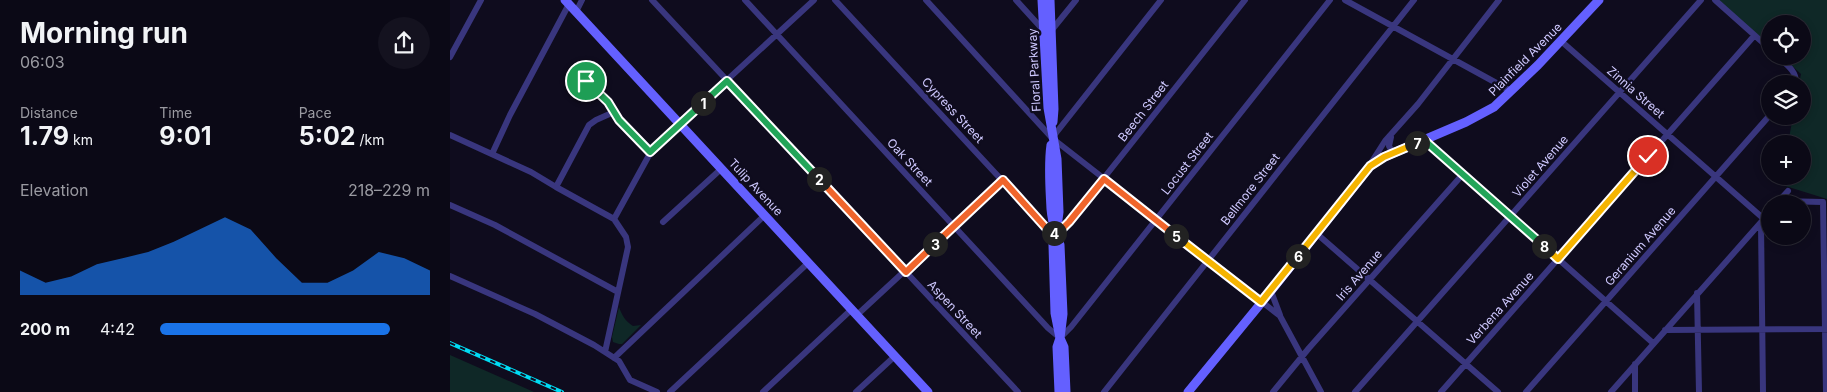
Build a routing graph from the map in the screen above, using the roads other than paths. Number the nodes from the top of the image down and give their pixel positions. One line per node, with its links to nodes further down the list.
1 (481, 0): 29 (street)
2 (582, 0): 22 (street)
3 (652, 0): 34 (street, Aspen Street)
4 (745, 0): 25 (street, Oak Street)
5 (814, 0): 25 (street)
6 (835, 0): 53 (street, Cypress Street)
7 (926, 0): 43 (street)
8 (1016, 0): 24 (street)
9 (1042, 0): 24 (main road, Floral Parkway)
10 (1050, 0): 24 (main road, Floral Parkway)
11 (1076, 0): 24 (street, Floral Parkway)
12 (1161, 0): 43 (street)
13 (1245, 0): 52 (street, Beech Street)
14 (1330, 0): 62 (street, Locust Street)
15 (1346, 0): 23 (street)
16 (1414, 0): 23 (street, Bellmore Street)
17 (1499, 0): 30 (street)
18 (1599, 0): 27 (main road, Plainfield Avenue)
19 (1701, 0): 36 (street, Violet Avenue)
20 (1715, 0): 26 (street)
21 (567, 2): 22 (main road, Tulip Avenue); 47 (street)
22 (576, 12): 38 (main road, Tulip Avenue)
23 (1394, 26): 30 (street); 71 (street, Bellmore Street)
24 (1048, 31): 43 (main road, Floral Parkway)
25 (777, 34): 34 (street); 66 (street, Oak Street)
26 (1754, 36): 28 (street); 41 (street, Verbena Avenue)
27 (1561, 41): 35 (main road, Plainfield Avenue); 36 (street, Zinnia Street)
28 (1761, 42)
29 (450, 57)
30 (1453, 58): 35 (street); 42 (street)
31 (1786, 65): 32 (street)
32 (1795, 75)
33 (586, 81): 37 (street)
34 (727, 81): 38 (street); 73 (street, Aspen Street)
35 (1510, 92): 44 (main road, Plainfield Avenue)
36 (1620, 92): 41 (street, Zinnia Street); 60 (street, Violet Avenue)
37 (614, 112): 45 (street); 54 (street)
38 (680, 124): 45 (street); 48 (main road, Tulip Avenue)
39 (1761, 125): 51 (street, Geranium Avenue)
40 (450, 135): 47 (street)
41 (1668, 135): 51 (street, Zinnia Street); 70 (street, Verbena Avenue)
42 (1391, 137): 46 (street); 49 (street)
43 (1052, 138): 52 (street); 68 (main road, Floral Parkway)
44 (1424, 140): 46 (main road, Plainfield Avenue); 50 (street)
45 (650, 152): 61 (street)
46 (1393, 153): 49 (main road, Plainfield Avenue)
47 (492, 154): 54 (street)
48 (722, 168): 59 (main road, Tulip Avenue); 64 (street)
49 (1367, 170): 67 (main road, Plainfield Avenue)
50 (1462, 174): 60 (street); 75 (street, Iris Avenue)
51 (1716, 177): 63 (street, Zinnia Street); 79 (street, Geranium Avenue)
52 (1104, 179): 62 (street); 68 (street, Beech Street)
53 (1003, 180): 66 (street); 68 (street, Cypress Street)
54 (556, 187): 61 (street)
55 (1788, 191): 56 (street)
56 (1784, 195)
57 (1811, 202): 85 (street)
58 (450, 205): 77 (street)
59 (765, 216): 72 (main road, Tulip Avenue); 92 (street)
60 (1510, 217): 70 (street); 83 (street, Violet Avenue)
61 (614, 219): 77 (street)
62 (1156, 220): 71 (street); 88 (street, Locust Street)
63 (1761, 220)
64 (663, 222)
65 (1761, 222): 78 (street)
66 (954, 226): 73 (street); 88 (street, Oak Street)
67 (1316, 233): 75 (street); 76 (main road, Plainfield Avenue)
68 (1056, 235): 88 (main road, Floral Parkway)
69 (1762, 245): 84 (street)
70 (1558, 259): 79 (street); 94 (street, Verbena Avenue)
71 (1208, 261): 80 (street); 104 (street, Bellmore Street)
72 (808, 262): 81 (main road, Tulip Avenue); 98 (street)
73 (906, 272): 81 (street); 102 (street, Aspen Street)
74 (450, 276): 90 (street)
75 (1370, 279): 83 (street); 93 (street, Iris Avenue)
76 (1272, 291): 80 (main road, Plainfield Avenue); 82 (street)
77 (618, 292): 90 (street)
78 (1697, 293): 86 (street); 87 (street)
79 (1606, 301): 89 (street); 111 (street, Geranium Avenue)
80 (1261, 302): 82 (street); 105 (main road, Plainfield Avenue)
81 (854, 312): 91 (main road, Tulip Avenue); 99 (street)
82 (1280, 316): 93 (street)
83 (1418, 321): 94 (street); 108 (street, Violet Avenue)
84 (1762, 329): 85 (street); 87 (street); 115 (street)
85 (1826, 329): 116 (street)
86 (1665, 330): 87 (street); 89 (street)
87 (1698, 330): 114 (street)
88 (1060, 338): 96 (main road, Floral Parkway)
89 (1654, 343): 95 (street)
90 (605, 352): 92 (street)
91 (895, 356): 100 (street); 101 (main road, Tulip Avenue)
92 (614, 358): 97 (street)
93 (1303, 358): 106 (street, Iris Avenue); 107 (street)
94 (1466, 364): 109 (street, Verbena Avenue); 110 (street)
95 (1635, 364): 112 (street); 113 (street)
96 (1061, 386): 103 (main road, Floral Parkway)
97 (657, 392)
98 (670, 392)
99 (763, 392)
100 (856, 392)
101 (928, 392)
102 (1018, 392)
103 (1066, 392)
104 (1104, 392)
105 (1188, 392)
106 (1273, 392)
107 (1321, 392)
108 (1355, 392)
109 (1441, 392)
110 (1498, 392)
111 (1526, 392)
112 (1611, 392)
113 (1635, 392)
114 (1699, 392)
115 (1763, 392)
116 (1826, 392)

